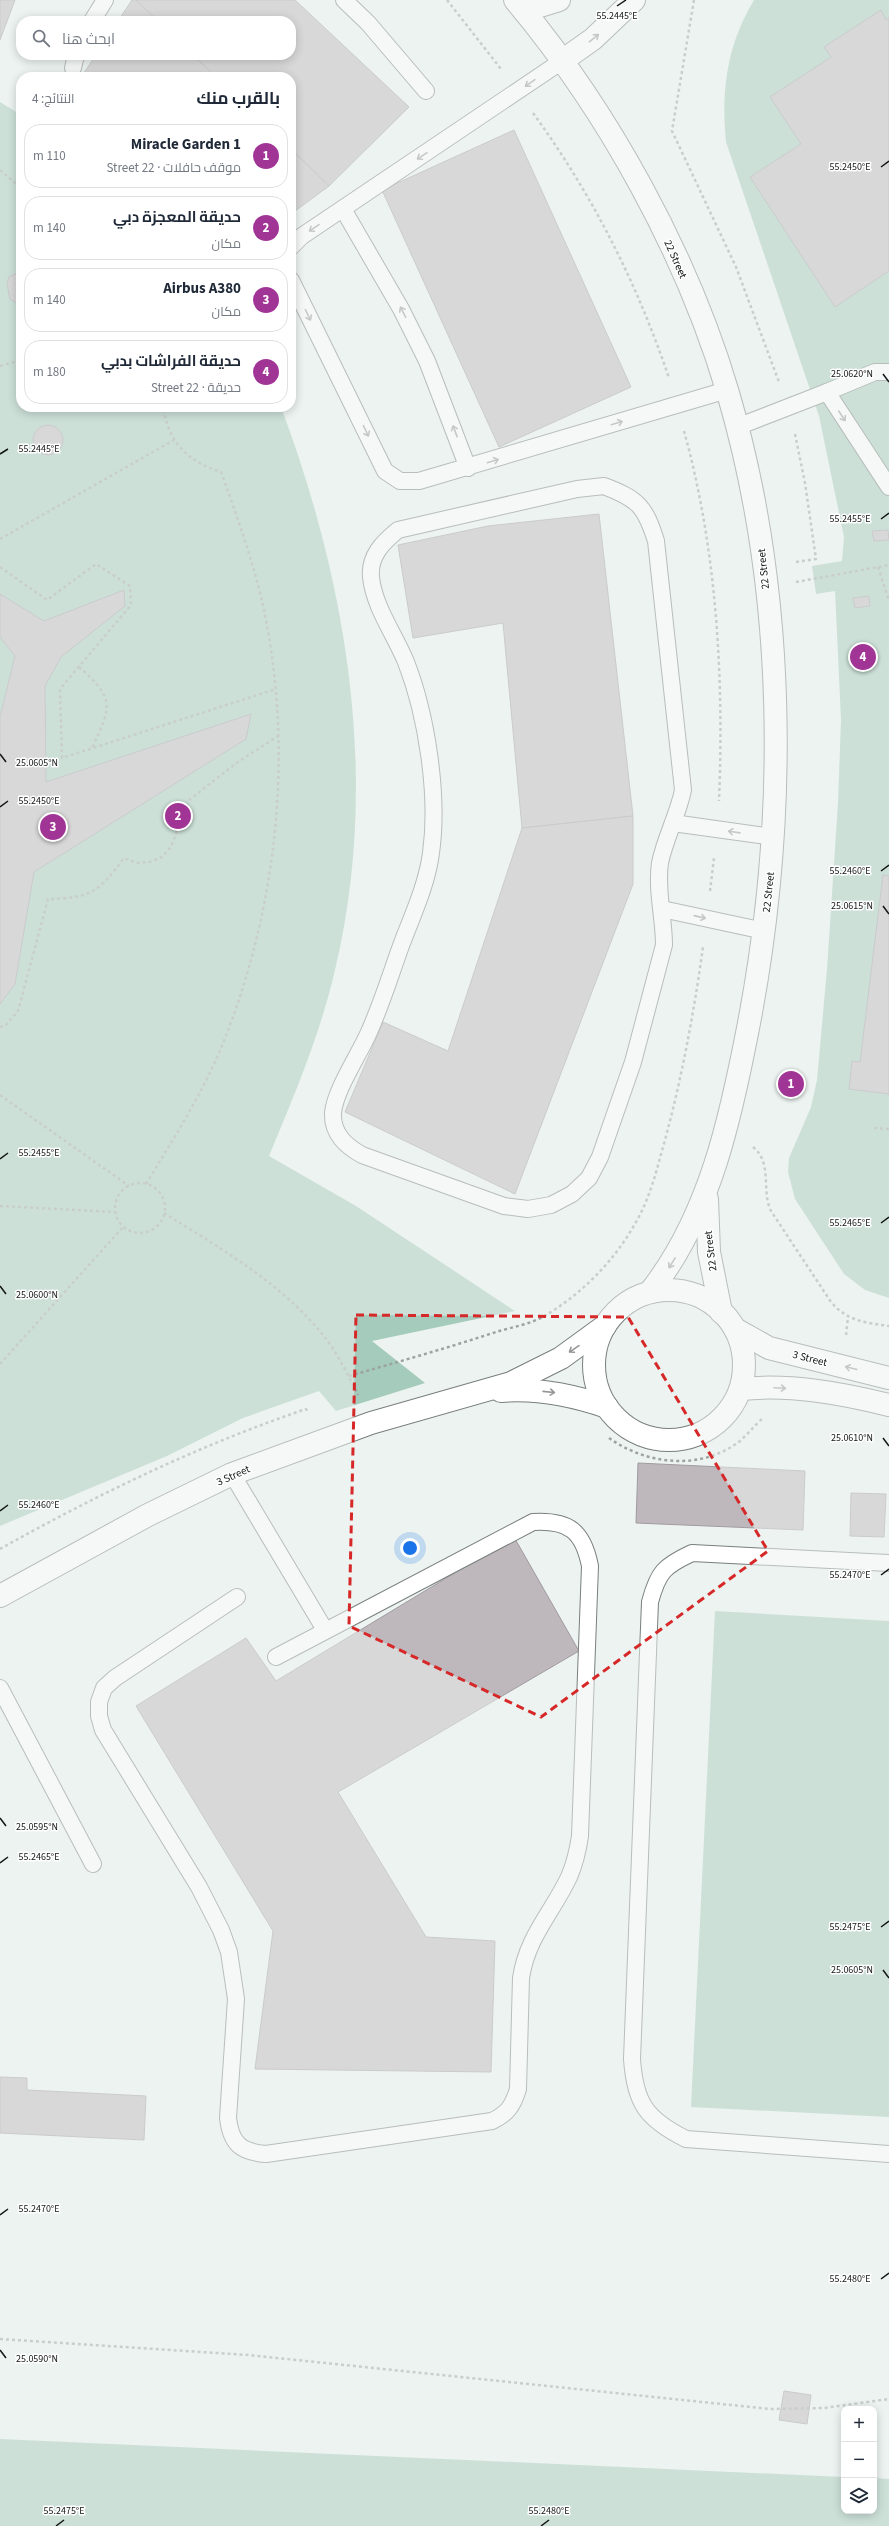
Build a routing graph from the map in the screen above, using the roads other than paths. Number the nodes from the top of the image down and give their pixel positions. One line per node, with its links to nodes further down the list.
1 (105, 0): 6 (lane)
2 (344, 0): 8 (lane)
3 (559, 0): 5 (street)
4 (634, 0): 7 (street, one-way to 4)
5 (520, 5): 7 (street, 22 Street)
6 (95, 16)
7 (562, 61): 9 (lane, one-way to 9); 13 (street, 22 Street)
8 (426, 91)
9 (343, 209): 10 (lane, one-way to 10); 16 (lane, one-way to 9)
10 (296, 241)
11 (296, 290): 16 (lane, one-way to 16)
12 (889, 372): 14 (lane)
13 (727, 390): 15 (street, 22 Street); 16 (lane, one-way to 13)
14 (827, 392): 15 (lane); 17 (lane, one-way to 17)
15 (737, 427): 19 (street, 22 Street)
16 (468, 468)
17 (889, 487)
18 (673, 822): 19 (lane, one-way to 18); 20 (lane); 20 (lane)
19 (773, 837): 21 (street, 22 Street)
20 (662, 909): 21 (lane, one-way to 21)
21 (764, 931): 22 (street, 22 Street)
22 (706, 1190): 23 (street, 22 Street, one-way to 23); 24 (street, 22 Street)
23 (650, 1292): 24 (street); 25 (street)
24 (721, 1312): 26 (street)
25 (606, 1326): 29 (street, 3 Street, one-way to 29); 31 (street)
26 (735, 1329): 27 (street, 3 Street, one-way to 26); 28 (street)
27 (889, 1378)
28 (741, 1388): 30 (street, one-way to 30); 31 (street)
29 (482, 1393): 31 (street, 3 Street, one-way to 31); 32 (street, 3 Street)
30 (889, 1405)
31 (607, 1407)
32 (232, 1474): 34 (street, 3 Street); 36 (lane)
33 (889, 1563): 40 (lane)
34 (0, 1596)
35 (237, 1597): 36 (lane)
36 (326, 1630): 37 (lane)
37 (276, 1657)
38 (0, 1688): 39 (lane)
39 (93, 1864)
40 (889, 2154)

